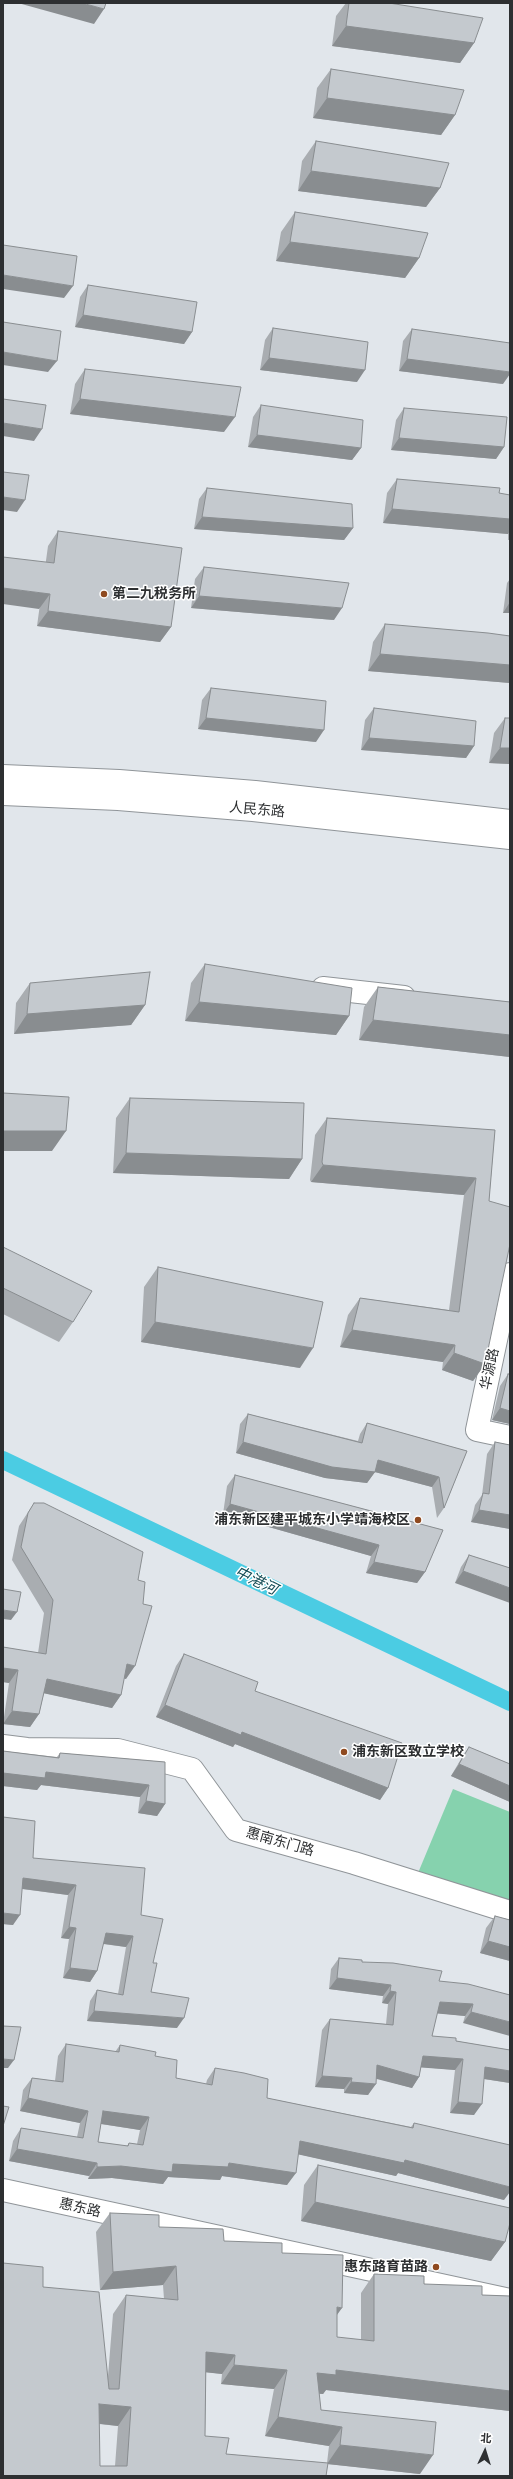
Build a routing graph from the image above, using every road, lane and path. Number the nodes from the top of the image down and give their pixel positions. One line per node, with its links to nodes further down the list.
1 (3, 776): 3 (street, 人民东路)
2 (3, 794): 4 (street, 人民东路)
3 (510, 820)
4 (510, 838)
5 (305, 985): 6 (street)
6 (423, 1000)
7 (510, 1274): 8 (street, 华源路)
8 (510, 1437)
9 (3, 1746): 10 (street, 惠南东门路)
10 (510, 1912)
11 (3, 2190): 12 (street, 惠东路)
12 (510, 2300)

